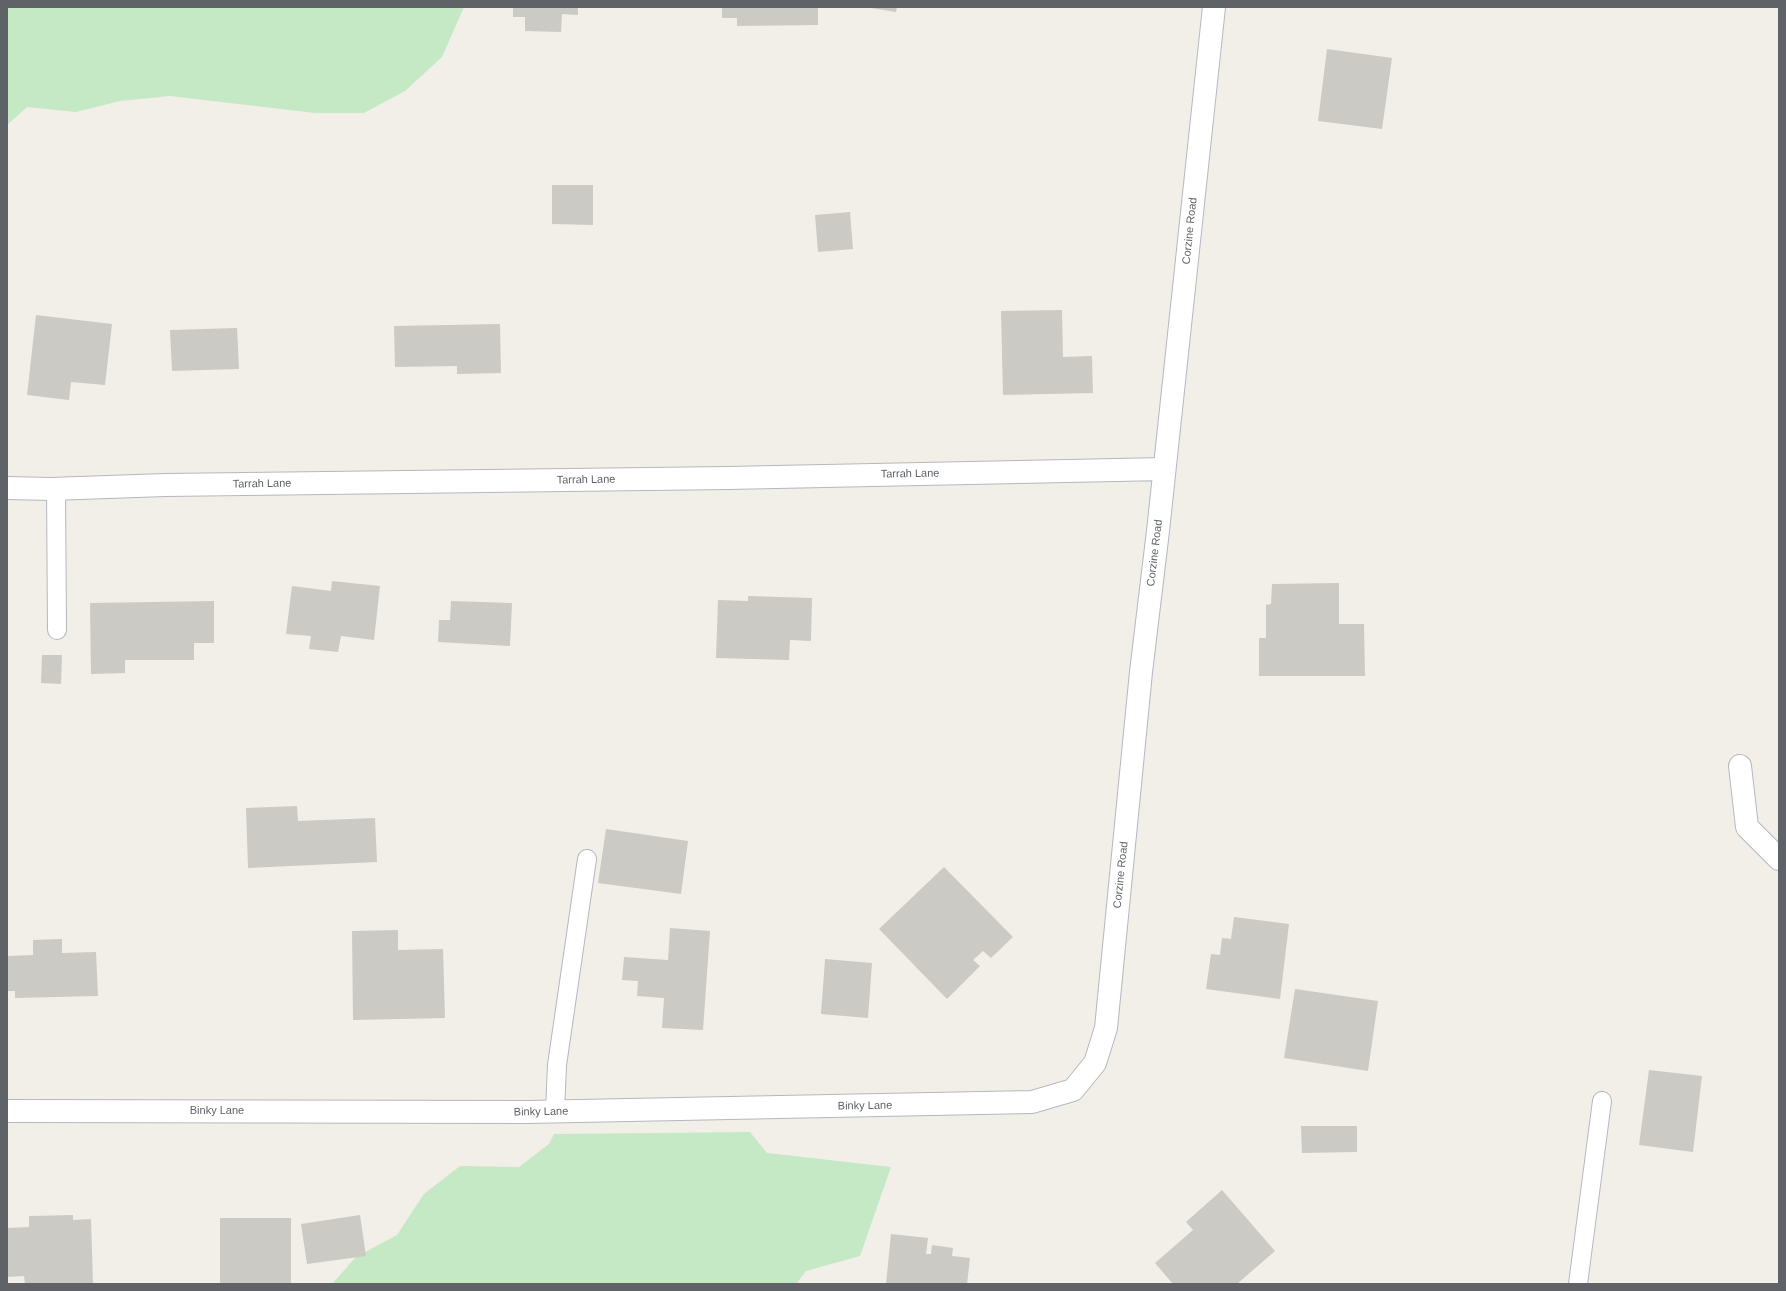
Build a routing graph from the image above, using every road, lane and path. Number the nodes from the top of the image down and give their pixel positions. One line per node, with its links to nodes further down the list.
1 (1214, 7): 2 (street, Corzine Road)
2 (1164, 469): 4 (street, Tarrah Lane); 9 (street, Corzine Road)
3 (7, 488): 4 (street, Tarrah Lane)
4 (56, 489): 5 (lane)
5 (57, 630)
6 (1740, 766): 8 (street)
7 (587, 858): 12 (lane)
8 (1779, 859)
9 (1073, 1090): 12 (street, Binky Lane)
10 (1602, 1101): 13 (lane)
11 (7, 1111): 12 (street, Binky Lane)
12 (555, 1112)
13 (1578, 1284)

